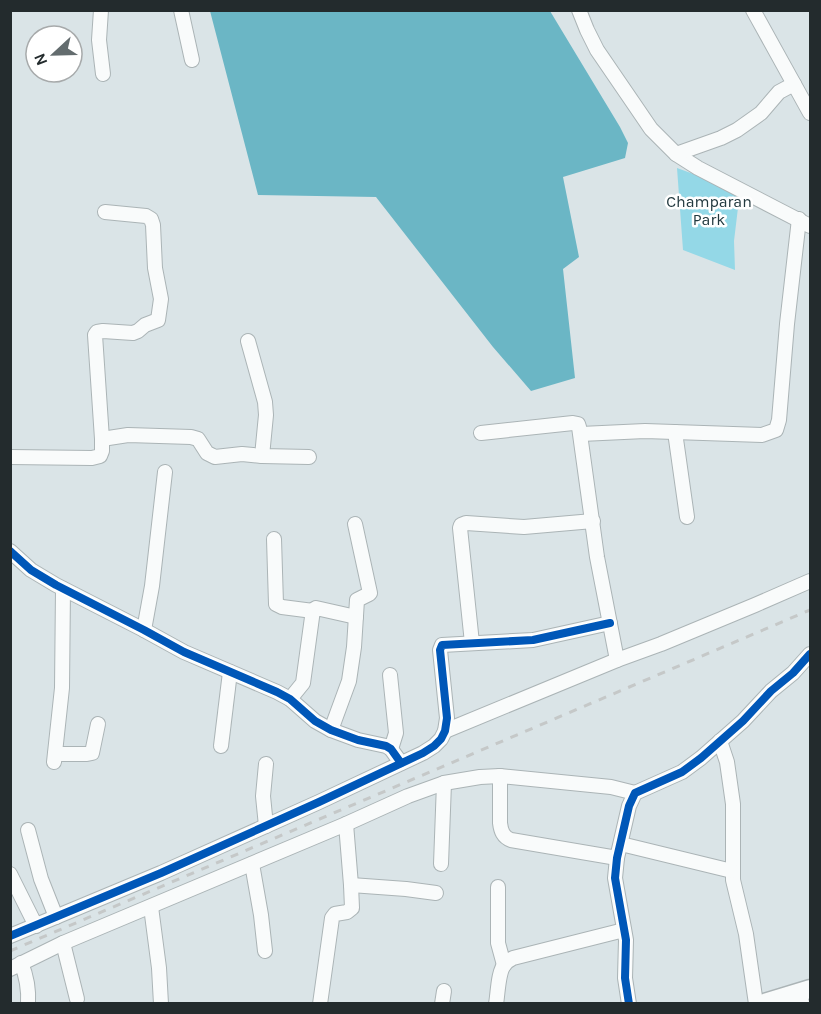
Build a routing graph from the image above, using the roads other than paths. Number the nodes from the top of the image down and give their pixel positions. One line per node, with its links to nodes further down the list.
1 (101, 10): 6 (street)
2 (181, 10): 5 (street)
3 (579, 10): 9 (street)
4 (753, 10): 7 (street)
5 (192, 60)
6 (103, 74)
7 (794, 84): 8 (street); 9 (street)
8 (810, 113)
9 (676, 154): 11 (street)
10 (105, 212): 16 (street)
11 (805, 222): 13 (street)
12 (248, 341): 17 (street)
13 (675, 432): 15 (street); 21 (street)
14 (481, 433): 15 (street)
15 (581, 434): 22 (street)
16 (102, 439): 17 (street); 18 (street)
17 (262, 456): 19 (street)
18 (10, 457)
19 (309, 457)
20 (165, 472): 31 (street)
21 (687, 518)
22 (592, 521): 30 (street); 32 (street)
23 (355, 524): 29 (street)
24 (274, 539): 28 (street)
25 (10, 551): 27 (street)
26 (810, 581): 33 (street)
27 (63, 589): 31 (street); 38 (street)
28 (313, 611): 29 (street); 37 (street)
29 (356, 617): 39 (street)
30 (610, 623): 32 (street); 33 (street)
31 (144, 630): 35 (street)
32 (472, 643): 40 (street)
33 (617, 660): 40 (street)
34 (809, 660): 41 (street)
35 (230, 672): 37 (street); 42 (street)
36 (390, 675): 43 (street)
37 (290, 699): 39 (street)
38 (98, 724)
39 (331, 730): 43 (street)
40 (445, 731): 44 (street)
41 (720, 741): 48 (street); 56 (street)
42 (221, 746)
43 (391, 749): 44 (street)
44 (401, 763): 50 (street)
45 (266, 764): 50 (street)
46 (500, 776): 47 (street); 48 (street); 53 (street)
47 (444, 783): 49 (street); 55 (street)
48 (635, 793): 52 (street)
49 (346, 824): 54 (street); 58 (street)
50 (266, 826): 62 (street)
51 (28, 830): 62 (street)
52 (621, 844): 53 (street); 56 (street)
53 (617, 858): 64 (street)
54 (252, 864): 61 (street); 67 (street)
55 (441, 864)
56 (732, 871): 77 (street)
57 (10, 874): 63 (street)
58 (351, 885): 60 (street); 74 (street)
59 (498, 887): 68 (street)
60 (436, 893)
61 (151, 907): 66 (street); 73 (street)
62 (56, 917): 63 (street)
63 (36, 926): 65 (street)
64 (624, 930): 68 (street); 76 (street)
65 (10, 936)
66 (63, 944): 69 (street); 70 (street)
67 (265, 951)
68 (504, 964): 75 (street)
69 (16, 966): 72 (street)
70 (77, 999)
71 (804, 1000): 78 (main road)
72 (28, 1004)
73 (161, 1004)
74 (320, 1004)
75 (496, 1004)
76 (629, 1004)
77 (756, 1004)
78 (761, 1004)

